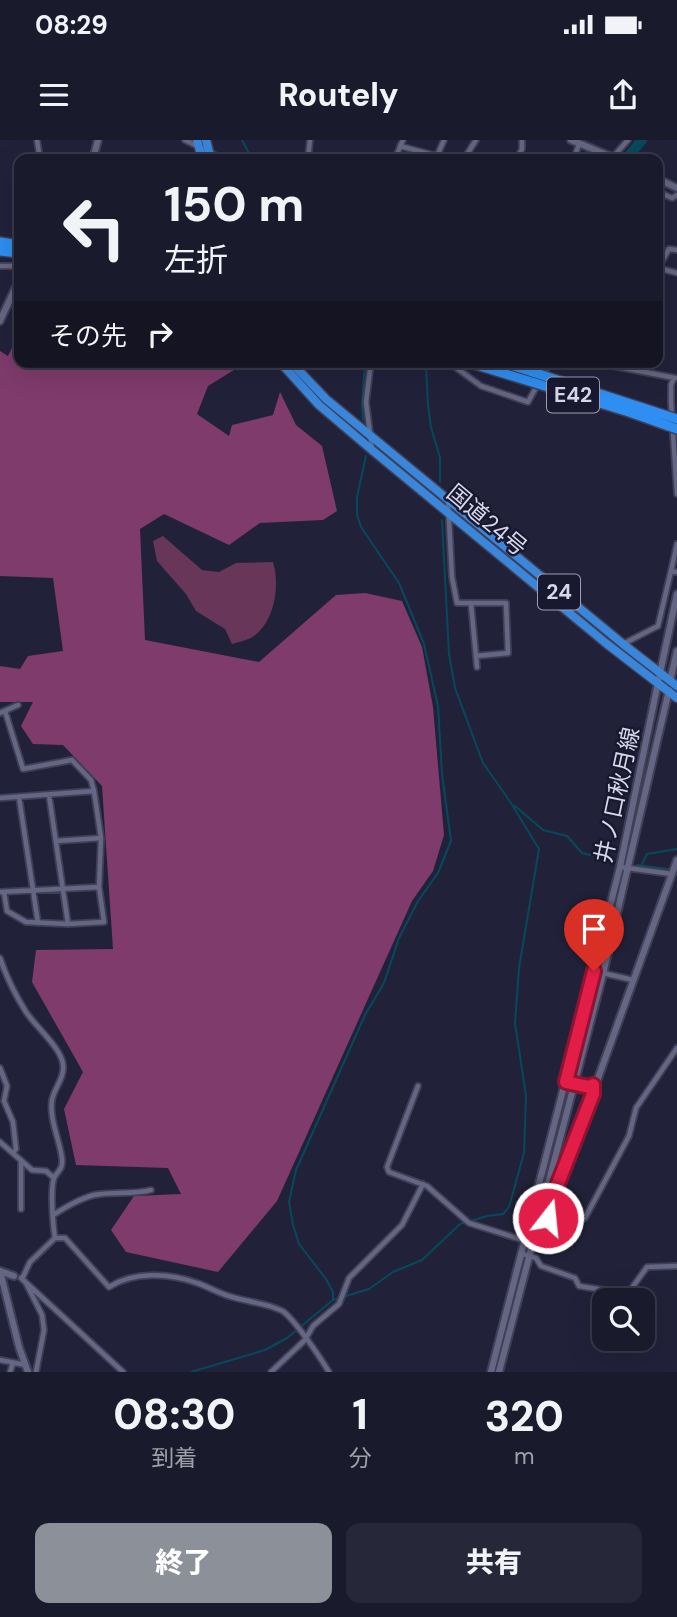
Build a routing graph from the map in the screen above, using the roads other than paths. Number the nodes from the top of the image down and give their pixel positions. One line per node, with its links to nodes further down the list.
1 (185, 140): 4 (street)
2 (402, 140): 6 (street)
3 (571, 140): 5 (main road)
4 (198, 144)
5 (579, 144): 9 (street); 10 (main road)
6 (400, 146): 7 (street); 8 (street)
7 (397, 154)
8 (430, 154)
9 (576, 154)
10 (605, 154)
11 (677, 250): 12 (street)
12 (663, 259)
13 (14, 291): 14 (main road)
14 (0, 321)
15 (285, 368): 27 (highway, 国道24号 / 24)
16 (297, 368): 26 (highway, 国道24号 / 24)
17 (370, 368): 26 (street)
18 (456, 368): 21 (street)
19 (486, 368): 25 (highway, E42, bridge)
20 (520, 368): 24 (highway, E42, bridge)
21 (547, 368)
22 (634, 368): 23 (street)
23 (676, 378): 25 (street)
24 (677, 419)
25 (676, 431): 28 (street)
26 (371, 437): 27 (street); 29 (highway, 国道24号 / 24)
27 (372, 450): 30 (highway, 国道24号 / 24)
28 (677, 494)
29 (448, 501): 30 (street); 35 (highway, 国道24号 / 24)
30 (448, 512): 34 (street); 40 (highway, 国道24号 / 24)
31 (677, 544): 32 (street)
32 (674, 572): 35 (street)
33 (677, 594): 39 (main road, 井ノ口秋月線)
34 (471, 604): 37 (street); 37 (street)
35 (622, 644): 39 (highway, 国道24号 / 24)
36 (677, 652): 41 (main road, 井ノ口秋月線)
37 (476, 656): 38 (street)
38 (477, 667)
39 (660, 673): 40 (main road, 井ノ口秋月線); 41 (highway, 国道24号 / 24)
40 (658, 683): 42 (highway, 国道24号 / 24); 53 (main road, 井ノ口秋月線)
41 (674, 684): 42 (main road, 井ノ口秋月線)
42 (668, 692): 43 (highway, 国道24号 / 24); 54 (main road, 井ノ口秋月線)
43 (677, 698)
44 (18, 705): 45 (street)
45 (2, 712): 46 (street)
46 (94, 791): 47 (street); 50 (street)
47 (49, 795): 48 (street); 51 (street)
48 (19, 797): 49 (street); 58 (street)
49 (0, 798)
50 (101, 838): 51 (street); 56 (street)
51 (56, 841): 57 (street)
52 (677, 860): 55 (main road)
53 (620, 867): 54 (street); 63 (main road, 井ノ口秋月線)
54 (629, 870): 55 (street); 64 (main road, 井ノ口秋月線)
55 (672, 874): 65 (main road)
56 (99, 887): 57 (street); 61 (street)
57 (62, 888): 58 (street); 61 (street)
58 (32, 890): 59 (street); 60 (street)
59 (2, 892): 60 (street)
60 (38, 923): 61 (street)
61 (68, 925)
62 (0, 958): 75 (street)
63 (594, 971): 64 (street); 68 (main road, 井ノ口秋月線)
64 (603, 974): 65 (street); 69 (main road, 井ノ口秋月線)
65 (633, 980): 70 (main road)
66 (677, 1048): 81 (street)
67 (0, 1068): 73 (street)
68 (566, 1082): 69 (main road); 83 (main road, 井ノ口秋月線)
69 (575, 1084): 70 (main road); 80 (main road, 井ノ口秋月線)
70 (593, 1085): 81 (street)
71 (418, 1086): 76 (street)
72 (0, 1142): 73 (street)
73 (13, 1153): 74 (street)
74 (21, 1160): 75 (street); 78 (street)
75 (54, 1178): 79 (street)
76 (424, 1184): 83 (street); 89 (street)
77 (151, 1189): 79 (street)
78 (21, 1209)
79 (53, 1215): 82 (street)
80 (539, 1216): 81 (street); 84 (main road, 井ノ口秋月線)
81 (548, 1218)
82 (55, 1238): 88 (street); 89 (street)
83 (525, 1241): 84 (street); 85 (main road, 井ノ口秋月線)
84 (534, 1242): 85 (main road, 井ノ口秋月線)
85 (526, 1255): 86 (street); 98 (main road, 井ノ口秋月線); 99 (main road, 井ノ口秋月線)
86 (677, 1266)
87 (0, 1271): 88 (main road); 92 (main road)
88 (21, 1279): 94 (street); 95 (street)
89 (303, 1337): 96 (street); 97 (street)
90 (0, 1360): 91 (street)
91 (13, 1363): 92 (street); 93 (street)
92 (27, 1368)
93 (10, 1372)
94 (36, 1372)
95 (123, 1372)
96 (271, 1372)
97 (329, 1372)
98 (491, 1372)
99 (499, 1372)

